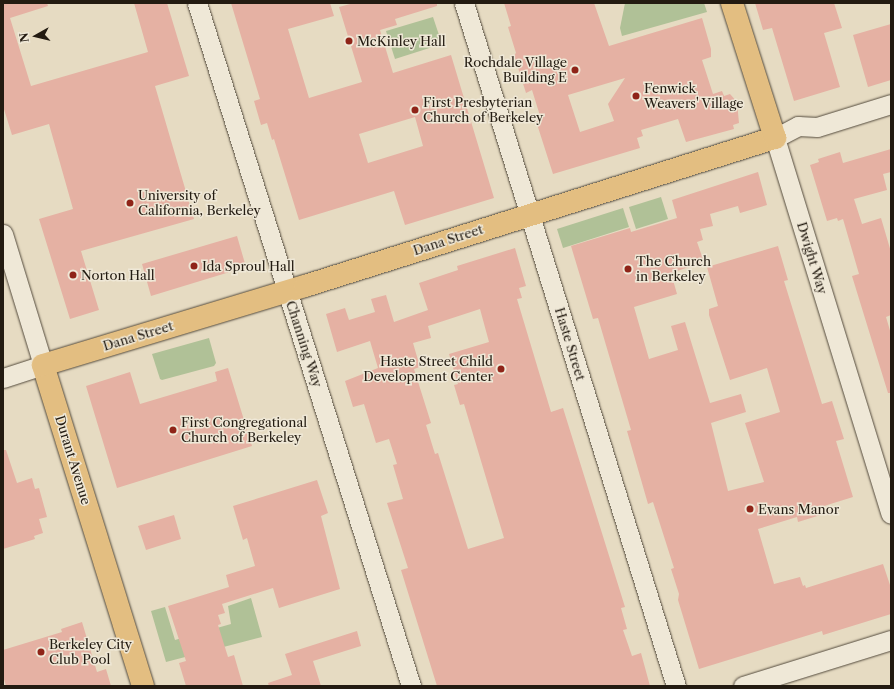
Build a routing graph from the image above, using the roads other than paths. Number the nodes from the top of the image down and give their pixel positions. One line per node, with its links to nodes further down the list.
1 (196, 3): 8 (street, Channing Way)
2 (464, 3): 6 (street, Haste Street)
3 (732, 3): 5 (main road, Dwight Way)
4 (891, 104): 5 (street, Dana Street)
5 (774, 138): 6 (main road, Dana Street); 11 (street, Dwight Way)
6 (529, 215): 8 (main road, Dana Street); 15 (street, Haste Street)
7 (3, 234): 9 (street, Durant Avenue)
8 (287, 292): 9 (main road, Dana Street); 14 (street, Channing Way)
9 (43, 365): 10 (street, Dana Street); 13 (main road, Durant Avenue)
10 (3, 378)
11 (891, 514)
12 (891, 640): 16 (street)
13 (143, 686)
14 (411, 686)
15 (676, 686)
16 (743, 686)

